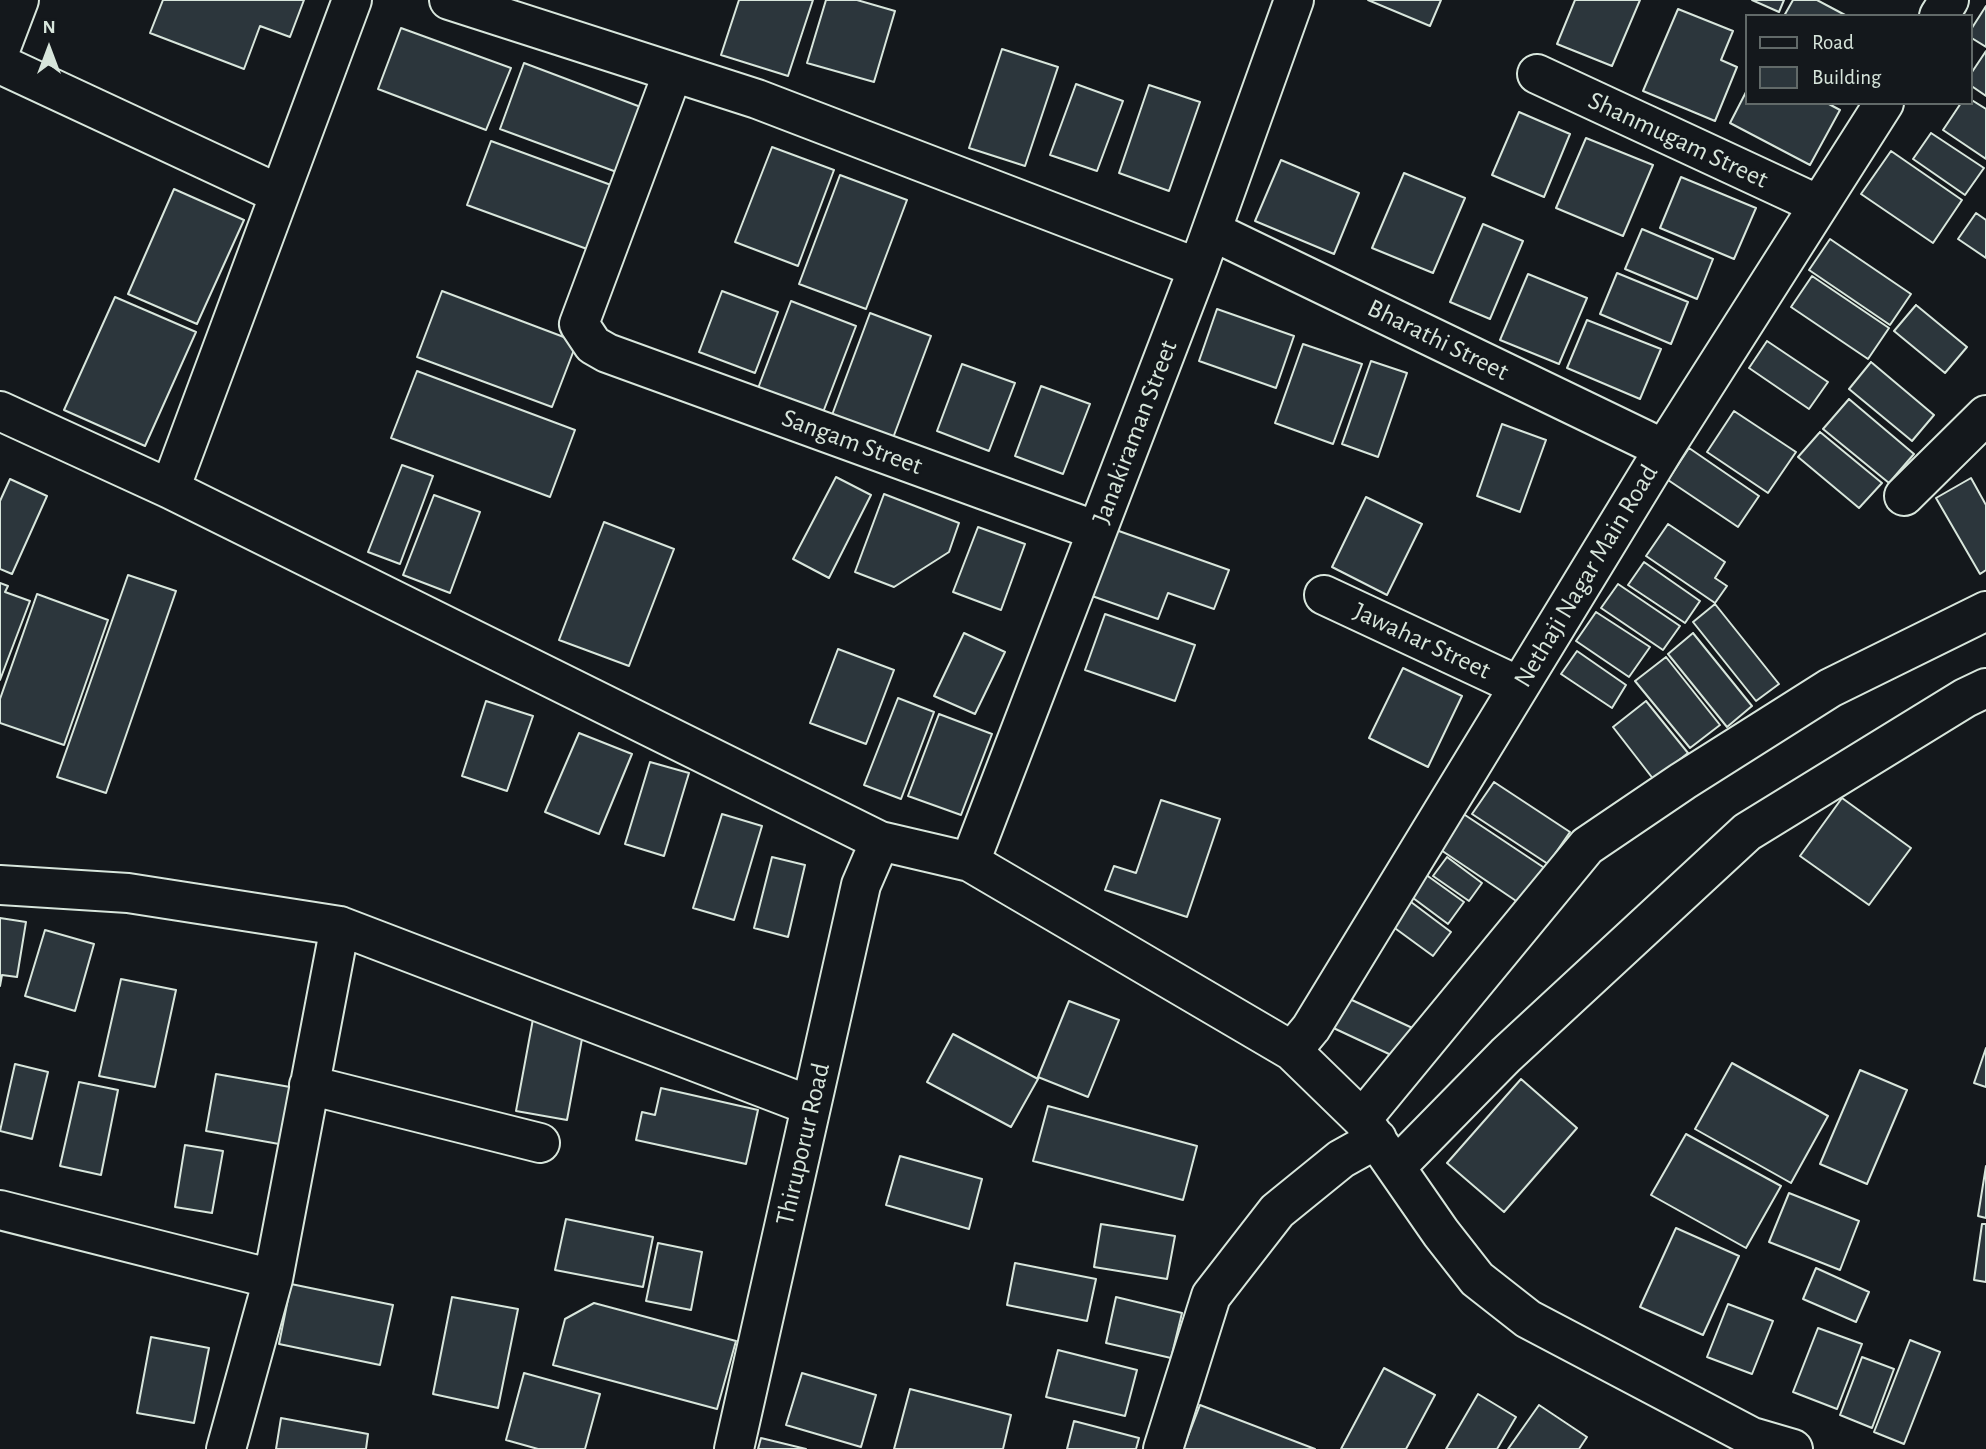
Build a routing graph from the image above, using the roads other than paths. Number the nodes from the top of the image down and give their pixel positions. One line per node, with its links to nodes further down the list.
1 (19, 0): 5 (street)
2 (352, 0): 10 (street)
3 (449, 0): 7 (street)
4 (1294, 0): 12 (street, Janakiraman Street)
5 (0, 50)
6 (0, 64): 10 (street)
7 (673, 72): 13 (street); 19 (street, Sangam Street)
8 (1537, 74): 11 (street, Shanmugam Street)
9 (1883, 105): 11 (street, Nethaji Nagar Main Road)
10 (279, 194): 17 (street)
11 (1819, 205): 16 (street, Nethaji Nagar Main Road)
12 (1212, 231): 13 (street, Janakiraman Street); 16 (street, Bharathi Street)
13 (1198, 268): 19 (street, Janakiraman Street)
14 (1986, 415): 18 (street)
15 (2, 418): 17 (street)
16 (1664, 449): 22 (street, Nethaji Nagar Main Road)
17 (170, 489): 24 (street)
18 (1904, 496)
19 (1097, 531): 25 (street, Janakiraman Street)
20 (1324, 595): 22 (street, Jawahar Street)
21 (1986, 611): 31 (street)
22 (1519, 686): 28 (street, Nethaji Nagar Main Road)
23 (1979, 698): 31 (street)
24 (880, 841): 25 (street); 30 (street, Thiruporur Road)
25 (970, 862): 28 (street)
26 (0, 885): 27 (street)
27 (340, 926): 29 (street); 30 (street)
28 (1292, 1051): 31 (street)
29 (310, 1085): 32 (street); 34 (street)
30 (811, 1106): 37 (street, Thiruporur Road)
31 (1379, 1142): 35 (street); 38 (street)
32 (540, 1143)
33 (0, 1210): 34 (street)
34 (273, 1279): 36 (street)
35 (1751, 1443): 39 (street)
36 (226, 1449)
37 (734, 1449)
38 (1163, 1449)
39 (1793, 1449)

